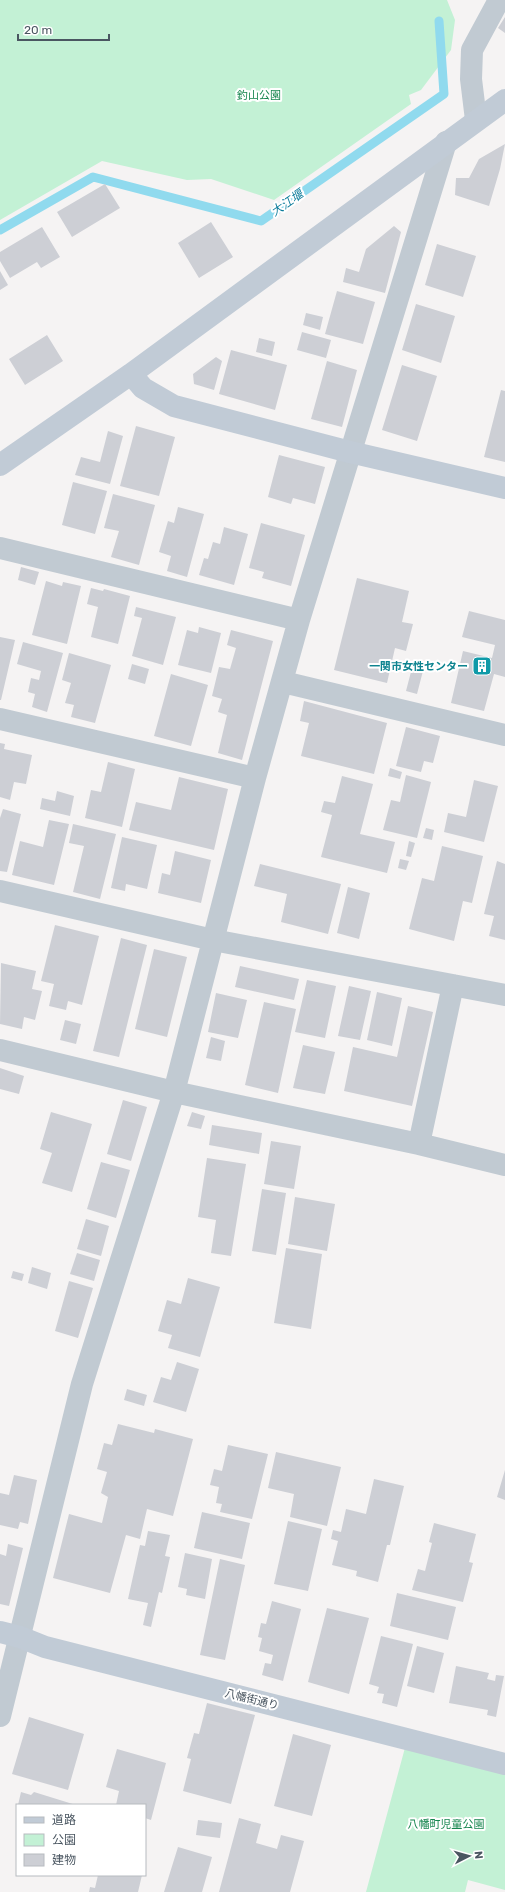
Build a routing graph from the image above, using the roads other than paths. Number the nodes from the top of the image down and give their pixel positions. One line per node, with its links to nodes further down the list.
1 (499, 0): 3 (street)
2 (505, 100): 3 (street)
3 (476, 120): 4 (street)
4 (446, 142): 5 (street); 6 (street)
5 (131, 374): 6 (street); 7 (street)
6 (350, 452): 8 (street); 10 (street)
7 (0, 465)
8 (505, 488)
9 (0, 548): 10 (street)
10 (299, 620): 11 (street)
11 (283, 682): 13 (street); 14 (street)
12 (0, 719): 14 (street)
13 (505, 735)
14 (255, 778): 16 (street)
15 (0, 891): 16 (street)
16 (213, 940): 17 (street); 20 (street)
17 (453, 985): 18 (street); 21 (street)
18 (505, 995)
19 (0, 1050): 20 (street)
20 (174, 1092): 21 (street); 23 (street)
21 (419, 1144): 22 (street)
22 (505, 1165)
23 (10, 1635): 24 (street); 25 (street, 八幡街通り)
24 (0, 1716)
25 (505, 1764)

